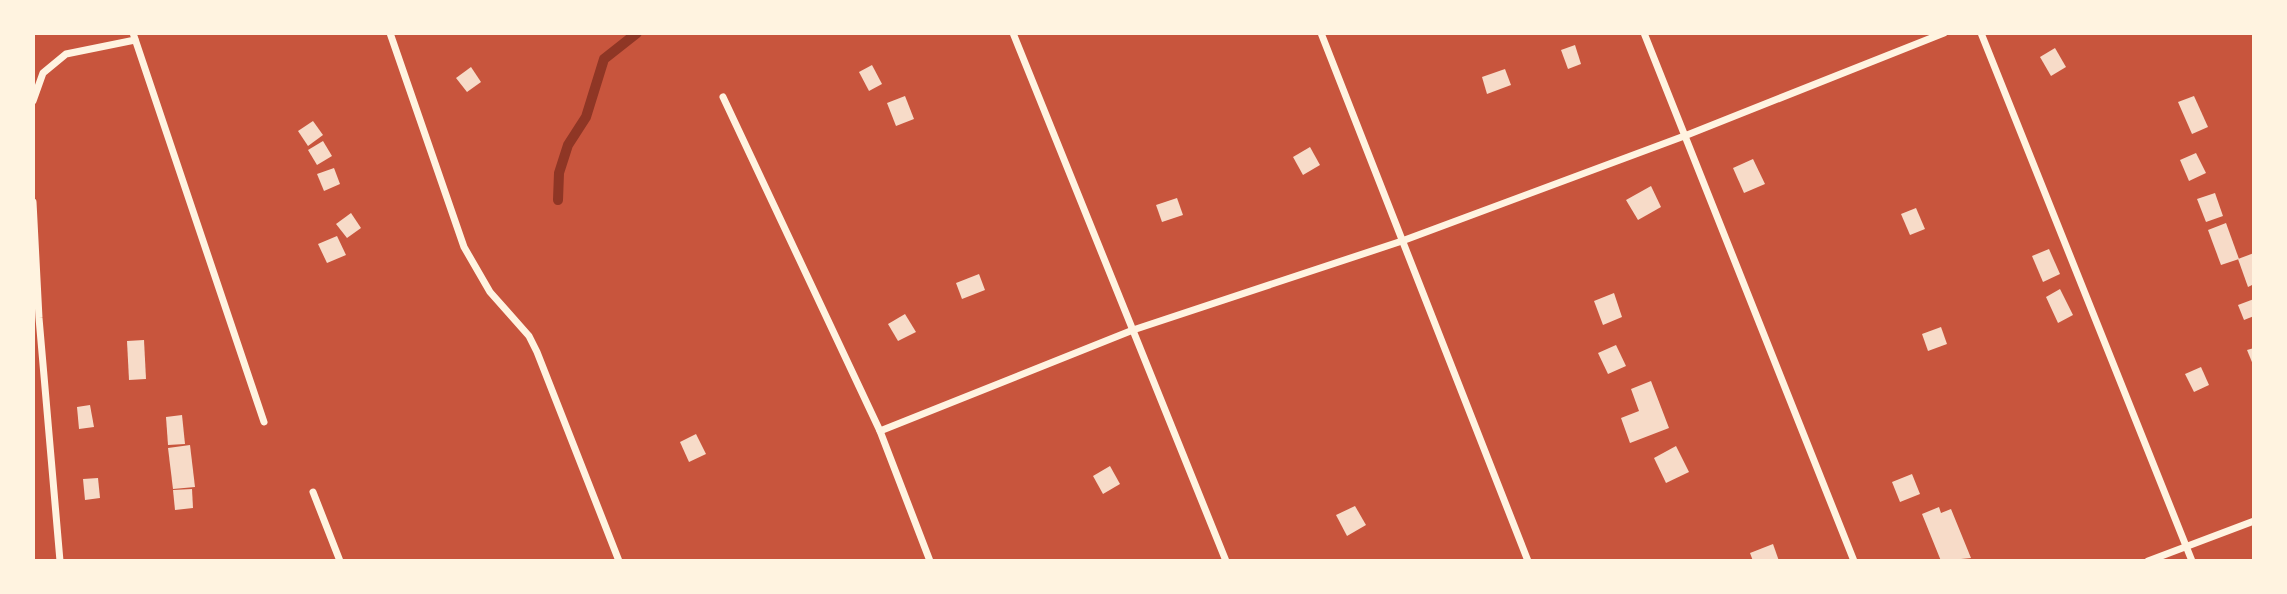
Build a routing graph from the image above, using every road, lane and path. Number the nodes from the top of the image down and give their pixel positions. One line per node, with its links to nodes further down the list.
1 (390, 33): 21 (street)
2 (1013, 33): 13 (street)
3 (1321, 33): 12 (street)
4 (1644, 33): 10 (street)
5 (1944, 33): 10 (street)
6 (1981, 33): 18 (street)
7 (134, 37): 9 (street); 14 (street)
8 (723, 97): 15 (street)
9 (33, 101)
10 (1687, 135): 12 (street); 25 (street)
11 (33, 202): 19 (street)
12 (1402, 241): 13 (street); 24 (street)
13 (1133, 330): 15 (street); 23 (street)
14 (264, 422)
15 (880, 431): 22 (street)
16 (313, 492): 20 (street)
17 (2254, 521): 18 (street)
18 (2187, 548): 26 (street); 27 (street)
19 (60, 561)
20 (340, 561)
21 (619, 561)
22 (930, 561)
23 (1226, 561)
24 (1528, 561)
25 (1854, 561)
26 (2148, 561)
27 (2192, 561)

